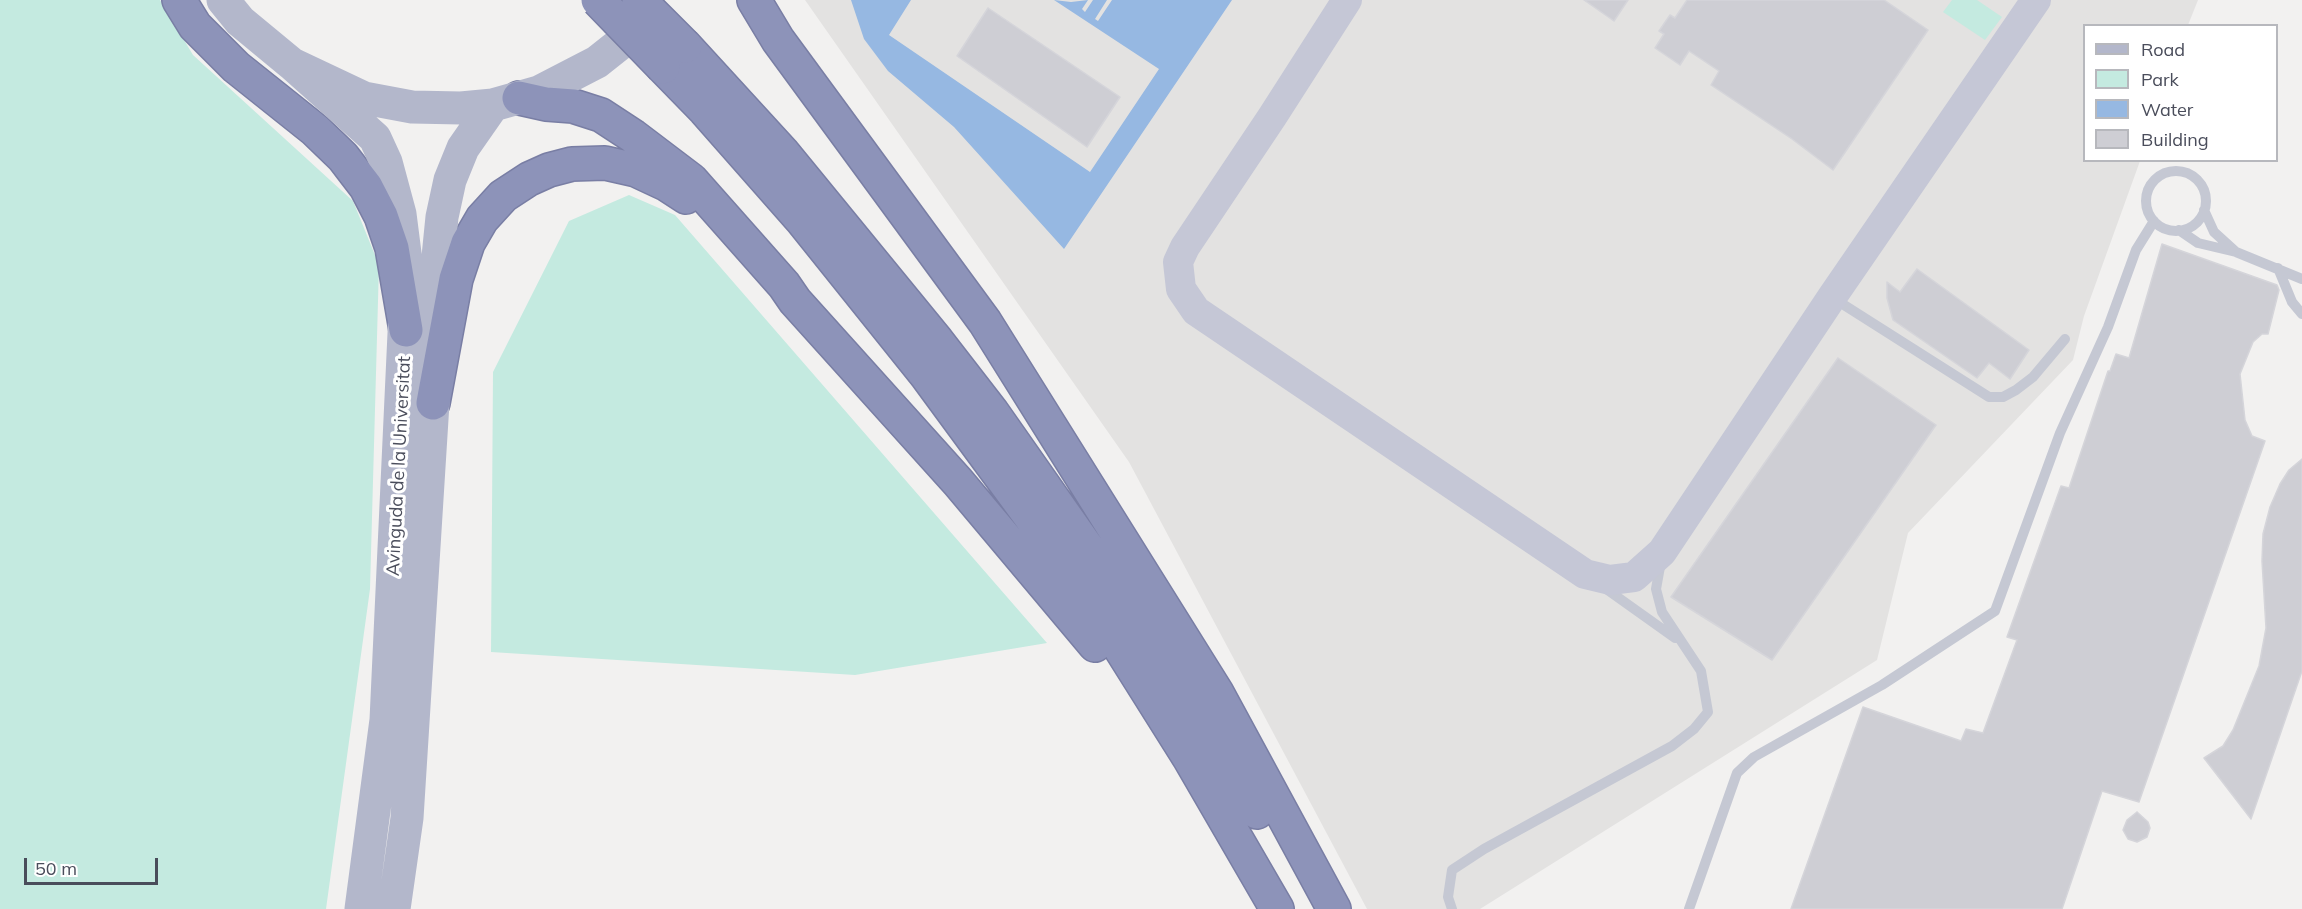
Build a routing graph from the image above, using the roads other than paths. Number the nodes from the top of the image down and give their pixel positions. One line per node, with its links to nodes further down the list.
1 (179, 0): 24 (highway)
2 (223, 0): 12 (main road)
3 (598, 0): 11 (highway, bridge)
4 (639, 0): 11 (highway, bridge)
5 (662, 0): 13 (main road)
6 (754, 0): 14 (highway)
7 (765, 0): 14 (highway)
8 (781, 0): 14 (highway)
9 (1347, 0): 28 (street)
10 (2036, 0): 21 (street)
11 (674, 56): 30 (highway); 34 (highway)
12 (292, 64): 13 (main road); 24 (main road, Avinguda de la Universitat)
13 (506, 101): 22 (highway); 26 (main road, Avinguda de la Universitat)
14 (871, 164): 35 (highway)
15 (2204, 210): 16 (lane); 17 (lane); 18 (lane)
16 (2154, 221): 17 (lane); 37 (lane)
17 (2179, 230): 18 (lane)
18 (2236, 252): 19 (lane)
19 (2278, 268): 20 (lane); 23 (lane)
20 (2302, 279)
21 (1832, 297): 25 (lane); 27 (street)
22 (795, 301): 26 (highway); 30 (highway)
23 (2302, 314)
24 (406, 330): 31 (main road, Avinguda de la Universitat)
25 (2065, 339)
26 (434, 403): 32 (main road, Avinguda de la Universitat)
27 (1662, 552): 28 (street); 29 (lane)
28 (1585, 574): 29 (lane)
29 (1680, 642): 36 (lane)
30 (1190, 759): 33 (highway)
31 (361, 909)
32 (394, 909)
33 (1277, 909)
34 (1314, 909)
35 (1334, 909)
36 (1452, 909)
37 (1689, 909)

